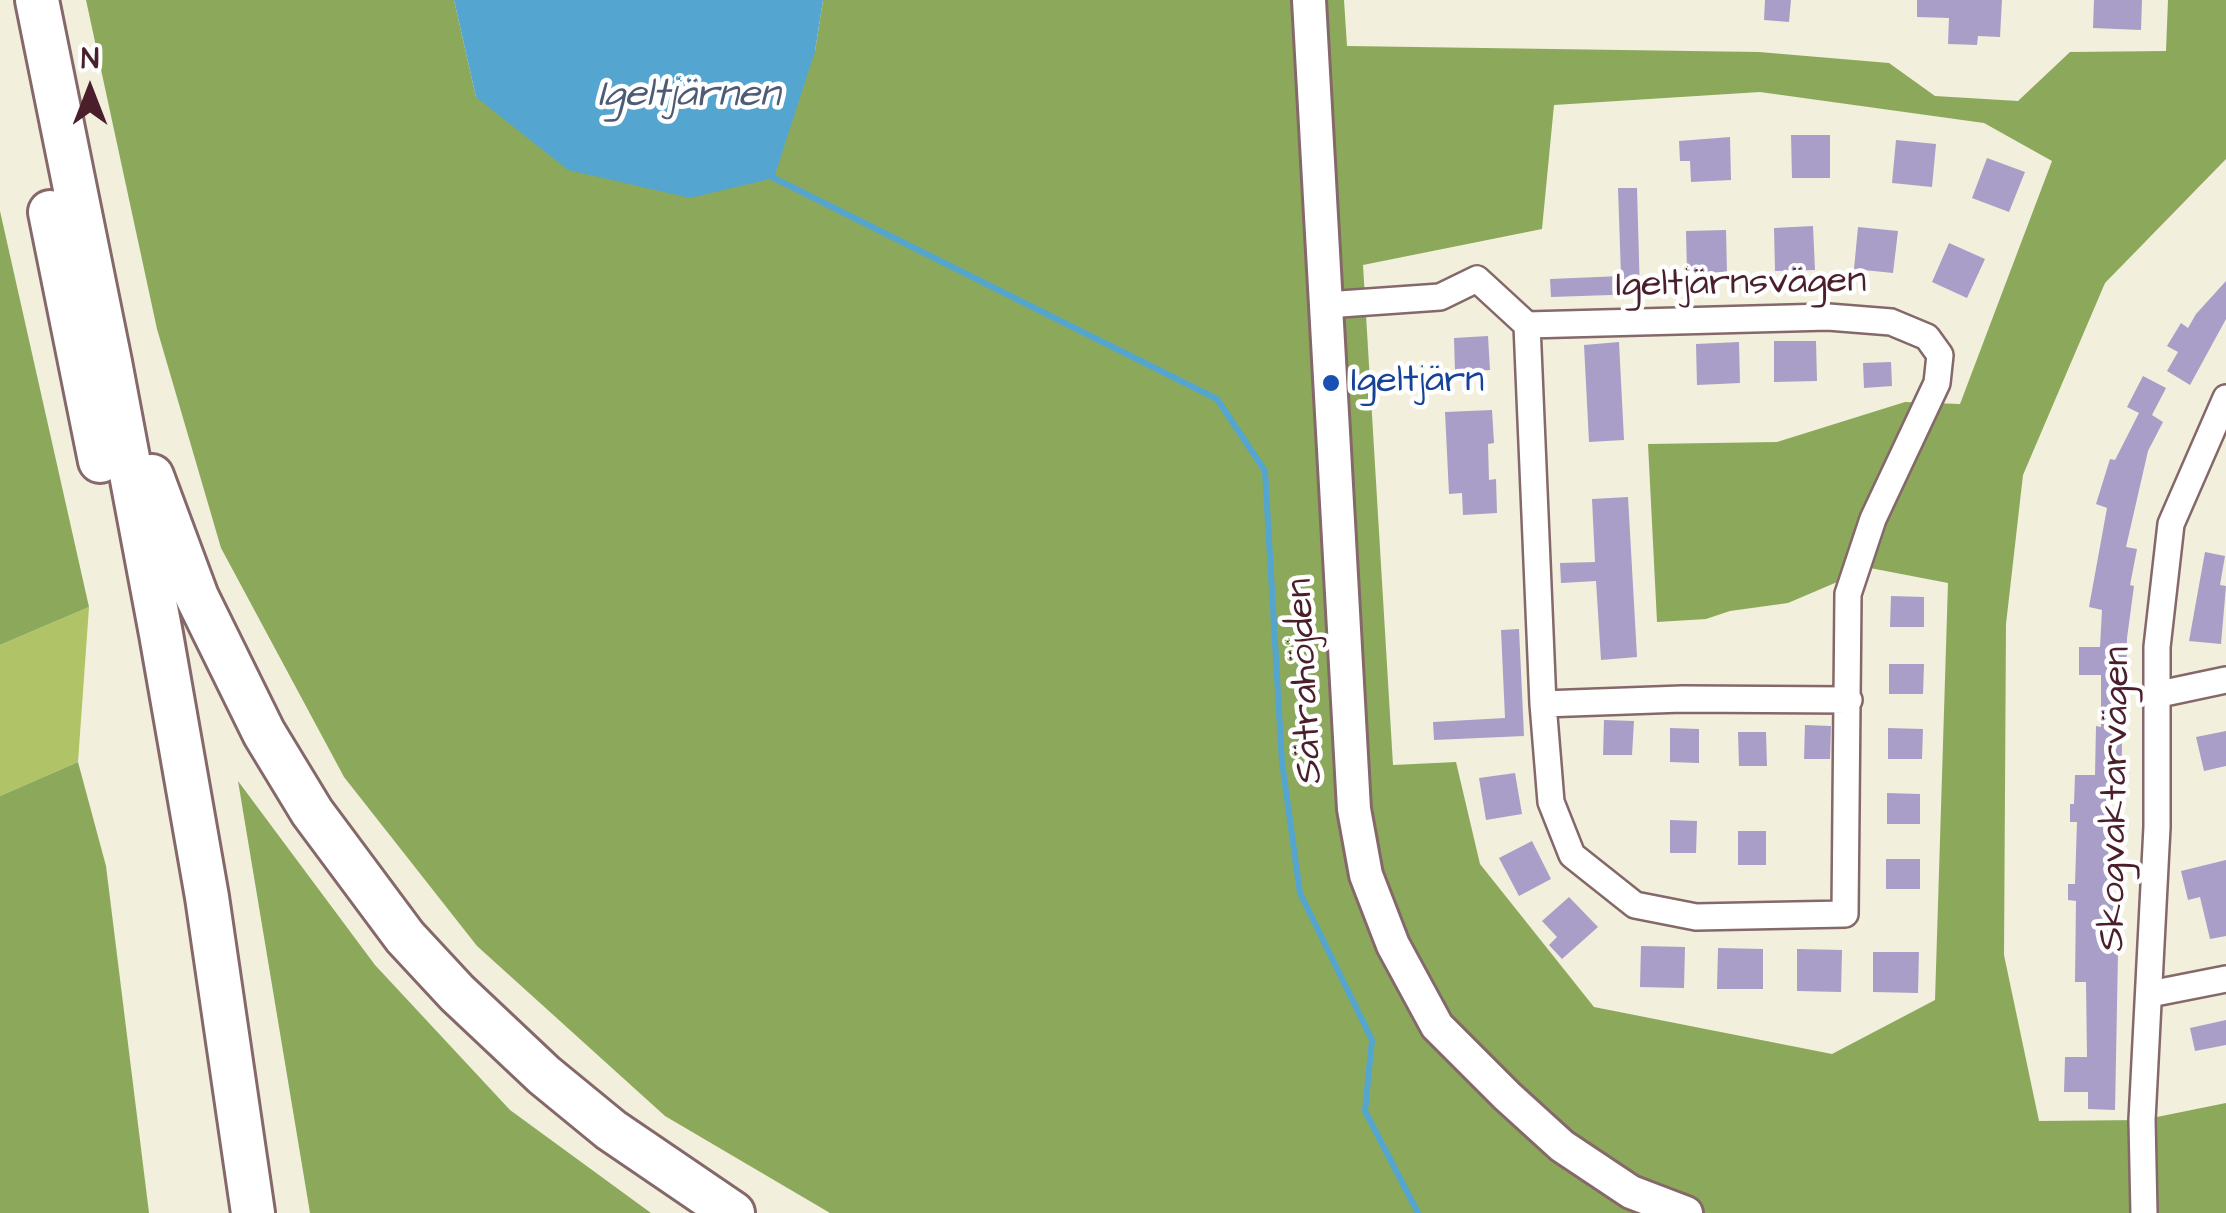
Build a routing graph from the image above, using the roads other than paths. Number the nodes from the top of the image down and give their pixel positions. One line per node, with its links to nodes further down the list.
1 (10, 0): 14 (highway)
2 (37, 0): 6 (highway)
3 (1309, 0): 4 (street, Sätrahöjden)
4 (1326, 305): 5 (street); 17 (street, Sätrahöjden)
5 (1527, 325): 10 (street, Igeltjärnsvägen); 11 (street, Igeltjärnsvägen)
6 (110, 362): 15 (highway); 16 (highway)
7 (2226, 398): 9 (street, Skogvaktarvägen)
8 (2226, 680): 9 (street)
9 (2156, 694): 13 (street, Skogvaktarvägen)
10 (1850, 700): 11 (street); 11 (street, Igeltjärnsvägen)
11 (1543, 704)
12 (2226, 979): 13 (street)
13 (2150, 994): 18 (street, Skogvaktarvägen)
14 (224, 1213)
15 (253, 1213)
16 (733, 1213)
17 (1686, 1213)
18 (2144, 1213)

